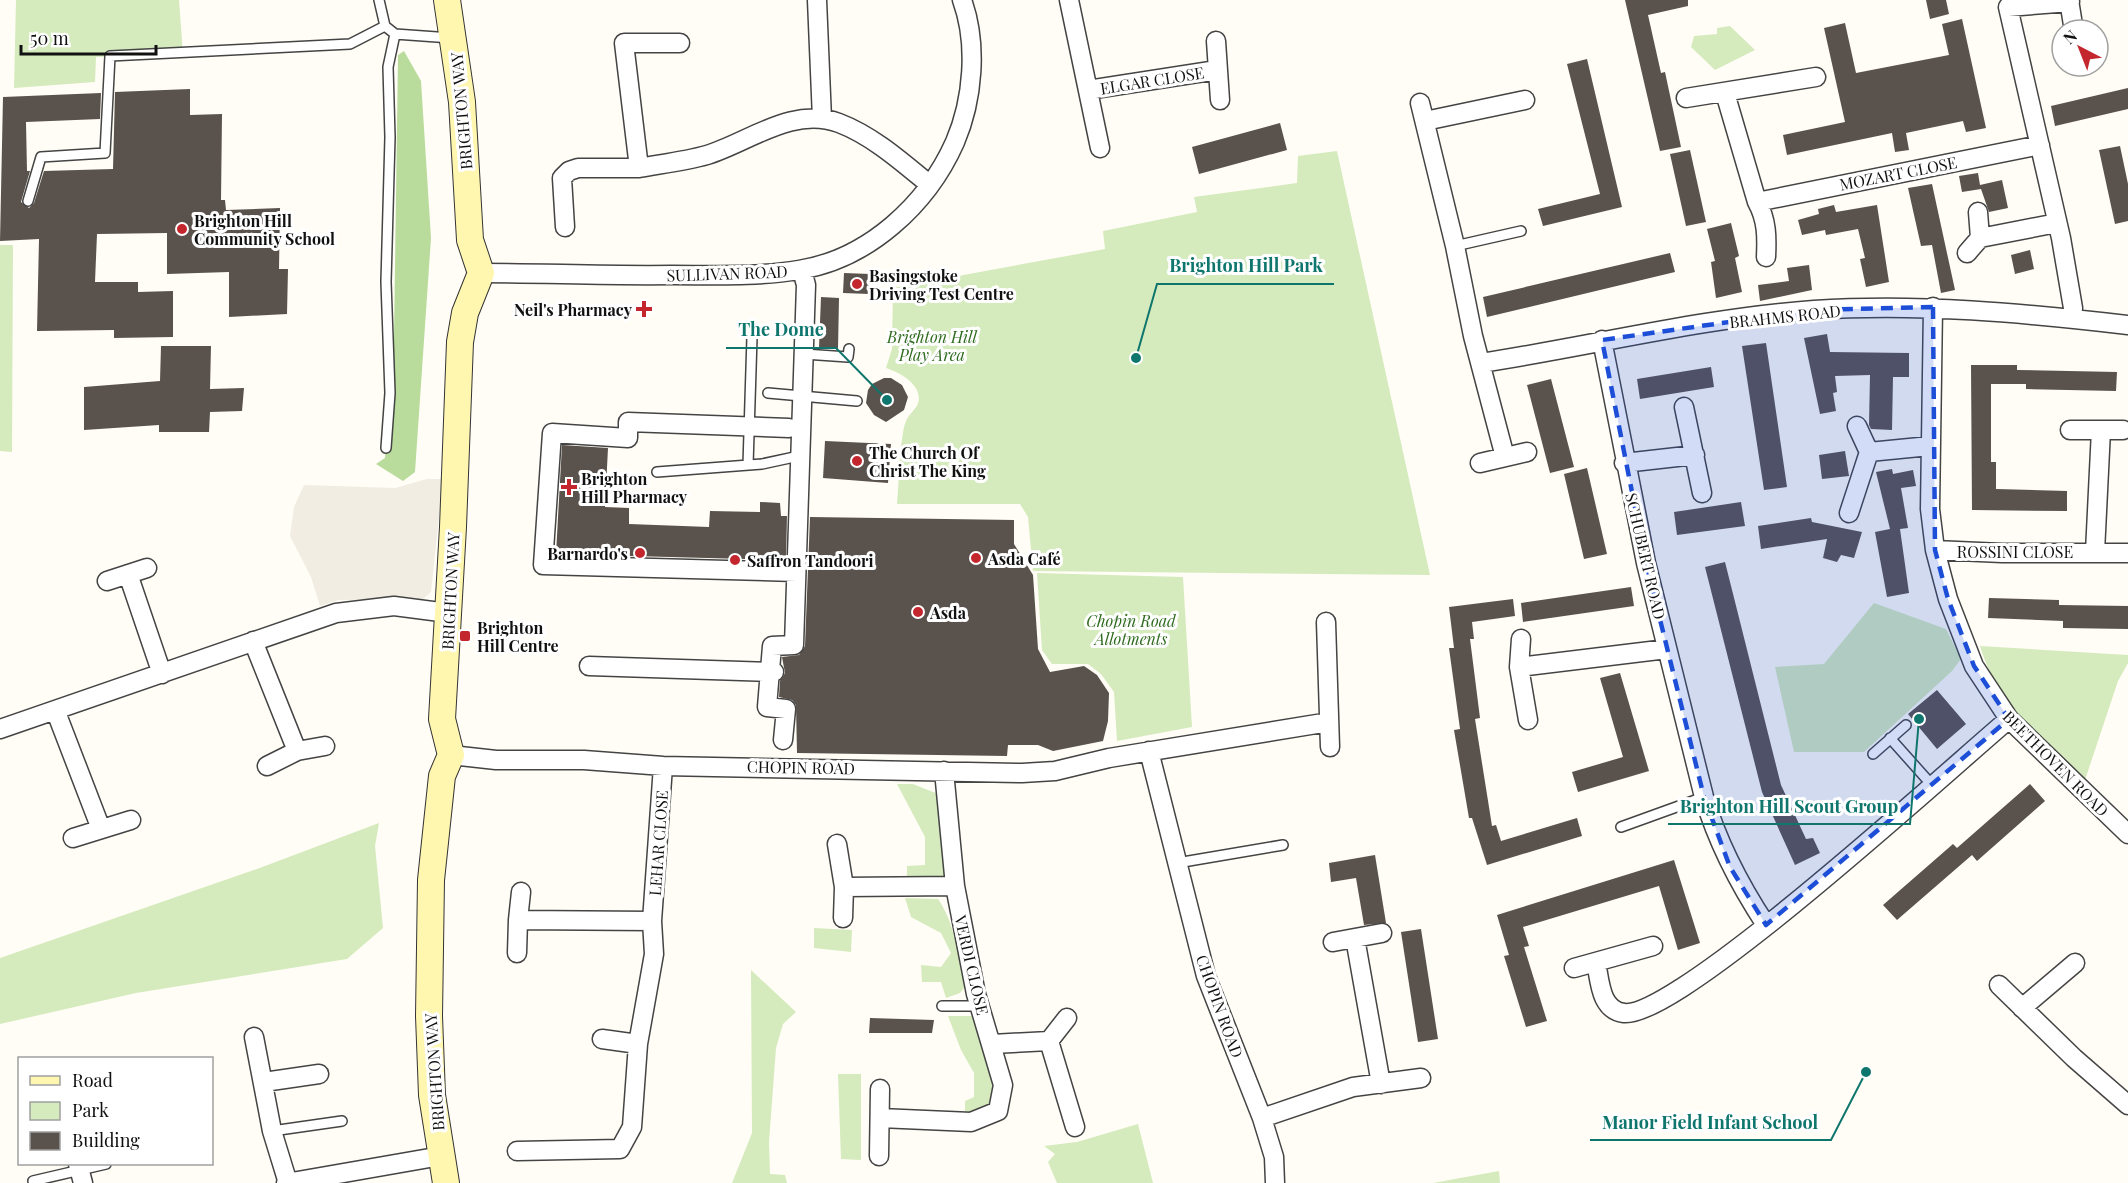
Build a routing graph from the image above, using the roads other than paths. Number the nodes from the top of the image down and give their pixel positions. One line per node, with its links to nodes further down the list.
1 (380, 0): 8 (lane)
2 (447, 0): 10 (street, BRIGHTON WAY)
3 (817, 0): 21 (street)
4 (1069, 0): 15 (street, ELGAR CLOSE)
5 (967, 1): 26 (street, SULLIVAN ROAD)
6 (2070, 1): 7 (street); 23 (street)
7 (2072, 18)
8 (385, 26): 9 (lane); 27 (lane)
9 (395, 34): 10 (lane); 58 (lane)
10 (454, 38): 38 (street, BRIGHTON WAY)
11 (1216, 41): 13 (street, ELGAR CLOSE)
12 (680, 43): 25 (street)
13 (1217, 70): 15 (street, ELGAR CLOSE); 18 (street, ELGAR CLOSE)
14 (1816, 77): 16 (street)
15 (1088, 90): 24 (street, ELGAR CLOSE)
16 (1725, 93): 17 (street); 28 (street)
17 (1686, 98)
18 (1220, 99)
19 (1526, 100): 22 (street)
20 (1419, 103): 22 (street)
21 (822, 119): 25 (street); 26 (street)
22 (1425, 121): 34 (street)
23 (2040, 145): 28 (street, MOZART CLOSE); 30 (street)
24 (1100, 148)
25 (639, 168): 31 (street)
26 (930, 185): 37 (street, SULLIVAN ROAD)
27 (28, 201)
28 (1757, 202): 36 (street)
29 (1978, 212): 33 (street)
30 (2058, 224): 33 (street); 40 (street)
31 (565, 227)
32 (1521, 231): 34 (lane)
33 (1980, 238): 35 (street)
34 (1455, 246): 46 (street)
35 (1967, 253)
36 (1766, 257)
37 (802, 270): 38 (street, SULLIVAN ROAD); 45 (street)
38 (481, 273): 77 (street, BRIGHTON WAY)
39 (1933, 307): 40 (street, BRAHMS ROAD); 43 (street, BRAHMS ROAD); 57 (street, BEETHOVEN ROAD)
40 (2072, 319): 41 (street, BRAHMS ROAD)
41 (2128, 325)
42 (752, 337): 51 (lane)
43 (1602, 340): 46 (street, BRAHMS ROAD); 65 (street, SCHUBERT ROAD)
44 (849, 349): 45 (lane)
45 (804, 354): 48 (street)
46 (1481, 363): 63 (street)
47 (768, 393): 48 (lane)
48 (801, 396): 49 (lane); 62 (street)
49 (857, 400)
50 (1684, 407): 61 (street)
51 (749, 426): 53 (street); 66 (lane); 74 (street)
52 (1857, 426): 60 (street)
53 (789, 428)
54 (2070, 430): 55 (street)
55 (2100, 430): 56 (street); 71 (street, ROSSINI CLOSE)
56 (2123, 430)
57 (1930, 446): 60 (street); 70 (street, BEETHOVEN ROAD)
58 (386, 447)
59 (1527, 452): 63 (street)
60 (1869, 452): 69 (street)
61 (1695, 455): 65 (street); 68 (street)
62 (799, 456): 66 (lane); 74 (street)
63 (1505, 457): 64 (street)
64 (1480, 463)
65 (1624, 463): 81 (street, SCHUBERT ROAD)
66 (748, 465): 67 (lane)
67 (657, 472)
68 (1702, 493)
69 (1849, 513)
70 (1935, 550): 71 (street, ROSSINI CLOSE); 87 (street, BEETHOVEN ROAD)
71 (2095, 552): 72 (street, ROSSINI CLOSE)
72 (2128, 553)
73 (147, 568): 75 (street)
74 (796, 572): 84 (street)
75 (128, 574): 76 (street); 85 (street)
76 (106, 581)
77 (448, 613): 80 (street); 99 (street, BRIGHTON WAY)
78 (1326, 621): 89 (street)
79 (1521, 639): 83 (street)
80 (254, 641): 85 (street); 96 (street)
81 (1667, 649): 83 (street); 104 (street, SCHUBERT ROAD)
82 (589, 666): 84 (street)
83 (1519, 667): 88 (street)
84 (772, 672): 93 (street)
85 (162, 674): 86 (street)
86 (56, 712): 91 (street); 107 (street)
87 (2009, 719): 103 (street); 108 (street, BEETHOVEN ROAD)
88 (1528, 720)
89 (1329, 722): 95 (street); 97 (street, CHOPIN ROAD)
90 (1906, 725): 92 (lane)
91 (0, 729)
92 (1890, 738): 98 (lane); 103 (lane)
93 (783, 740)
94 (325, 746): 96 (street)
95 (1330, 747)
96 (297, 751): 100 (street)
97 (1149, 752): 102 (street, CHOPIN ROAD); 112 (street, CHOPIN ROAD)
98 (1873, 754)
99 (452, 755): 101 (street, CHOPIN ROAD); 150 (street, BRIGHTON WAY)
100 (267, 766)
101 (663, 766): 102 (street, CHOPIN ROAD); 118 (street, LEHAR CLOSE)
102 (944, 771): 113 (street, VERDI CLOSE)
103 (1931, 784): 119 (street)
104 (1704, 797): 106 (lane); 119 (street, SCHUBERT ROAD)
105 (131, 820): 107 (street)
106 (1621, 827)
107 (101, 830): 109 (street)
108 (2128, 834)
109 (73, 838)
110 (837, 844): 114 (street)
111 (1283, 845): 112 (lane)
112 (1177, 863): 145 (street, CHOPIN ROAD)
113 (955, 886): 114 (street); 130 (street, VERDI CLOSE)
114 (844, 887): 116 (street)
115 (521, 892): 117 (street)
116 (843, 918)
117 (518, 920): 118 (street); 124 (street)
118 (652, 921): 136 (street, LEHAR CLOSE)
119 (1766, 925): 125 (street)
120 (1382, 933): 121 (street)
121 (1355, 938): 122 (street); 141 (street)
122 (1333, 942)
123 (1653, 946): 125 (street)
124 (517, 953)
125 (1596, 962): 127 (street)
126 (2075, 963): 131 (street)
127 (1574, 968)
128 (2000, 985): 131 (street)
129 (942, 1006): 130 (lane)
130 (980, 1006): 137 (street, VERDI CLOSE)
131 (2022, 1008): 143 (street)
132 (1066, 1018): 135 (street)
133 (254, 1036): 140 (street)
134 (602, 1039): 136 (street)
135 (1049, 1041): 137 (street); 147 (street)
136 (638, 1044): 149 (street, LEHAR CLOSE)
137 (992, 1044): 144 (street, VERDI CLOSE)
138 (319, 1074): 140 (street)
139 (1421, 1078): 141 (street)
140 (264, 1082): 148 (street)
141 (1381, 1084): 145 (street)
142 (880, 1089): 144 (street)
143 (2128, 1105)
144 (880, 1118): 151 (street)
145 (1262, 1118): 157 (street, CHOPIN ROAD)
146 (342, 1121): 148 (lane)
147 (1075, 1127)
148 (272, 1131): 155 (street)
149 (517, 1151)
150 (441, 1156): 155 (street); 156 (street, BRIGHTON WAY)
151 (879, 1156)
152 (103, 1165): 153 (lane)
153 (80, 1173): 154 (lane)
154 (33, 1181)
155 (287, 1183)
156 (446, 1183)
157 (1275, 1183)

